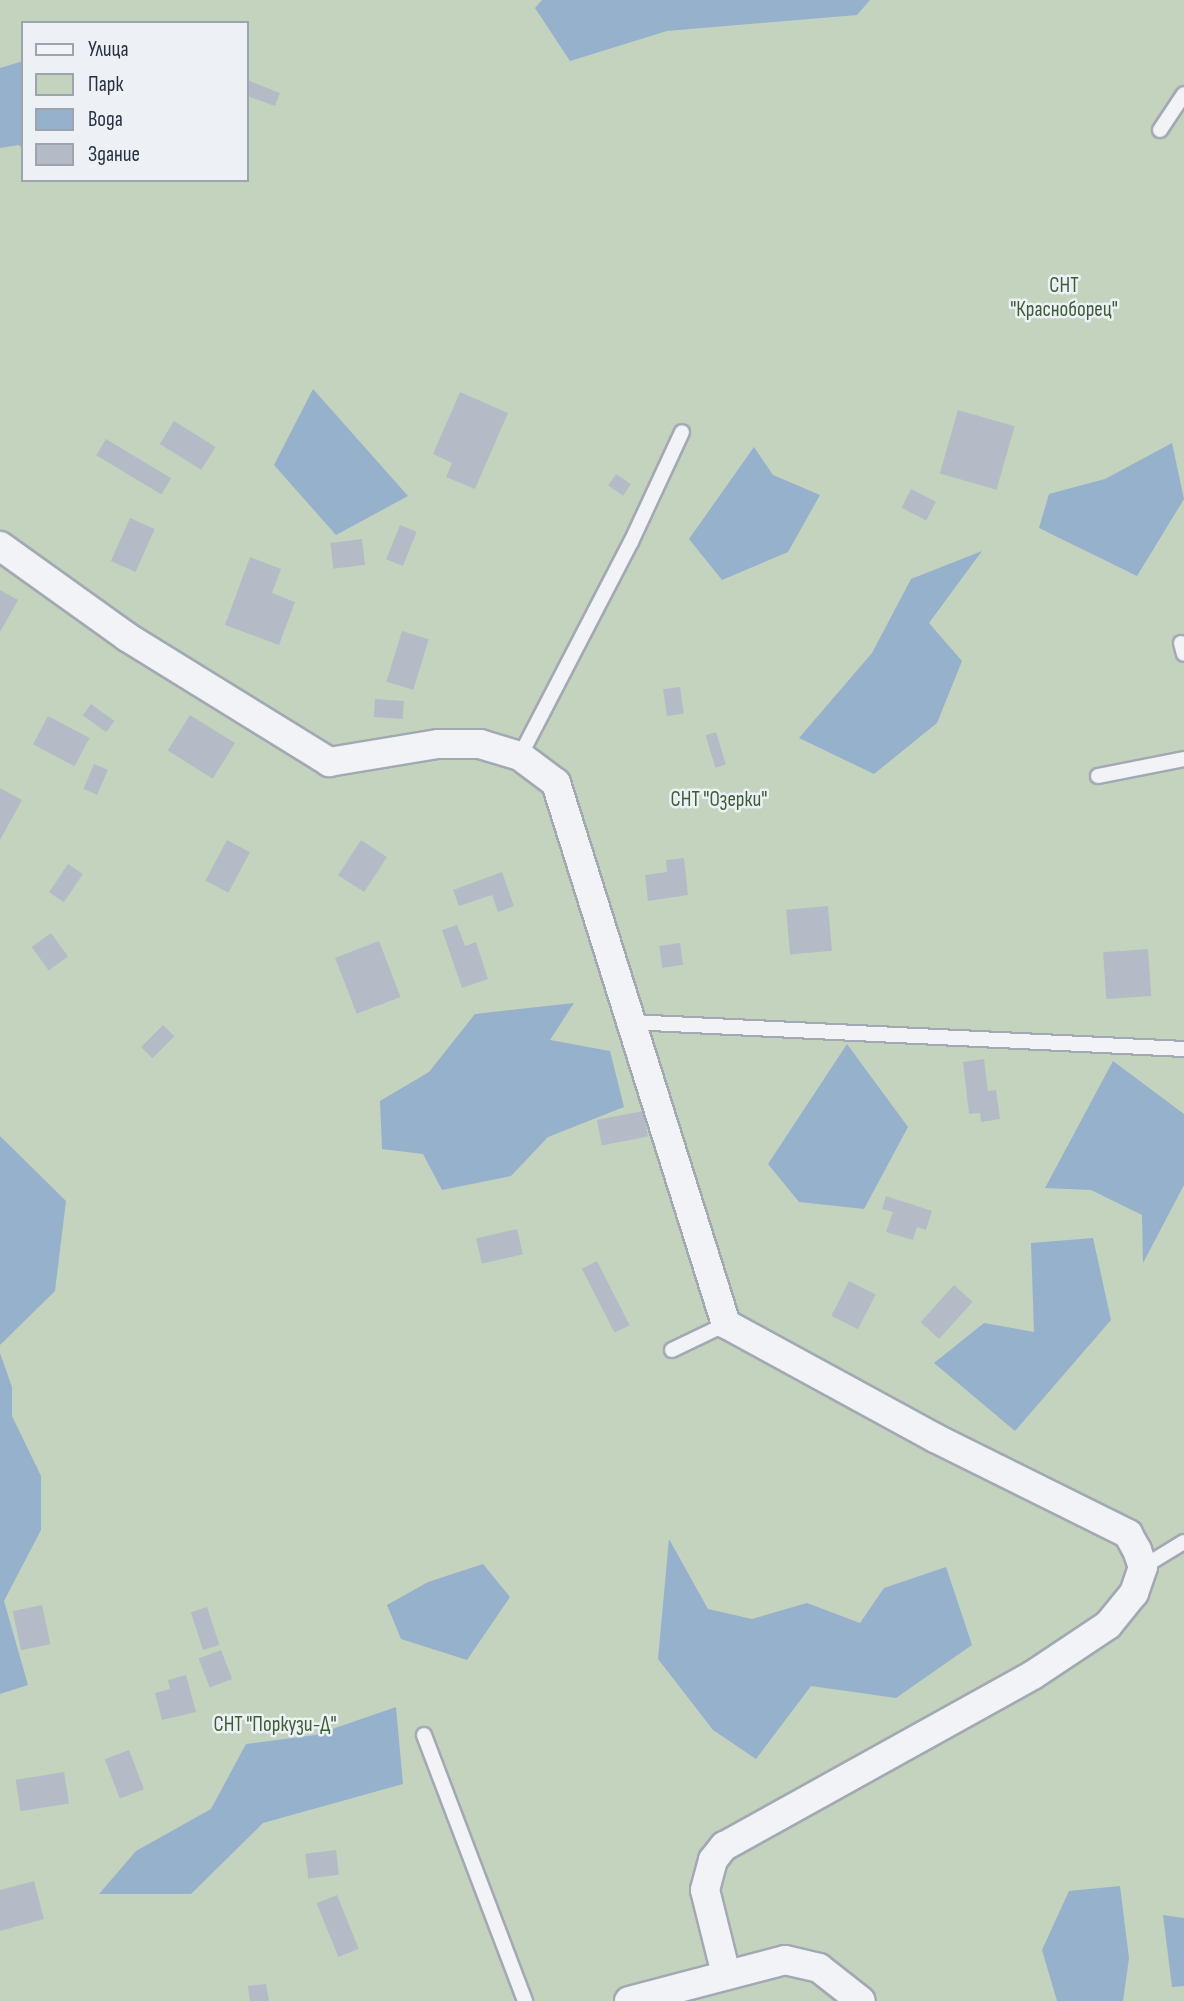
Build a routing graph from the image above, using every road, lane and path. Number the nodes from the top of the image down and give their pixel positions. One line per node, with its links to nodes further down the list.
1 (1184, 93): 2 (lane)
2 (1160, 130)
3 (682, 432): 5 (lane)
4 (0, 546): 5 (street)
5 (520, 756): 8 (street)
6 (1184, 759): 7 (lane)
7 (1098, 776)
8 (630, 1022): 9 (lane); 10 (street)
9 (1184, 1049)
10 (726, 1324): 11 (lane); 13 (street)
11 (672, 1350)
12 (1184, 1542): 13 (lane)
13 (1143, 1567): 15 (street)
14 (424, 1735): 16 (lane)
15 (726, 1974): 17 (street); 18 (street)
16 (525, 2001)
17 (629, 2001)
18 (860, 2001)

